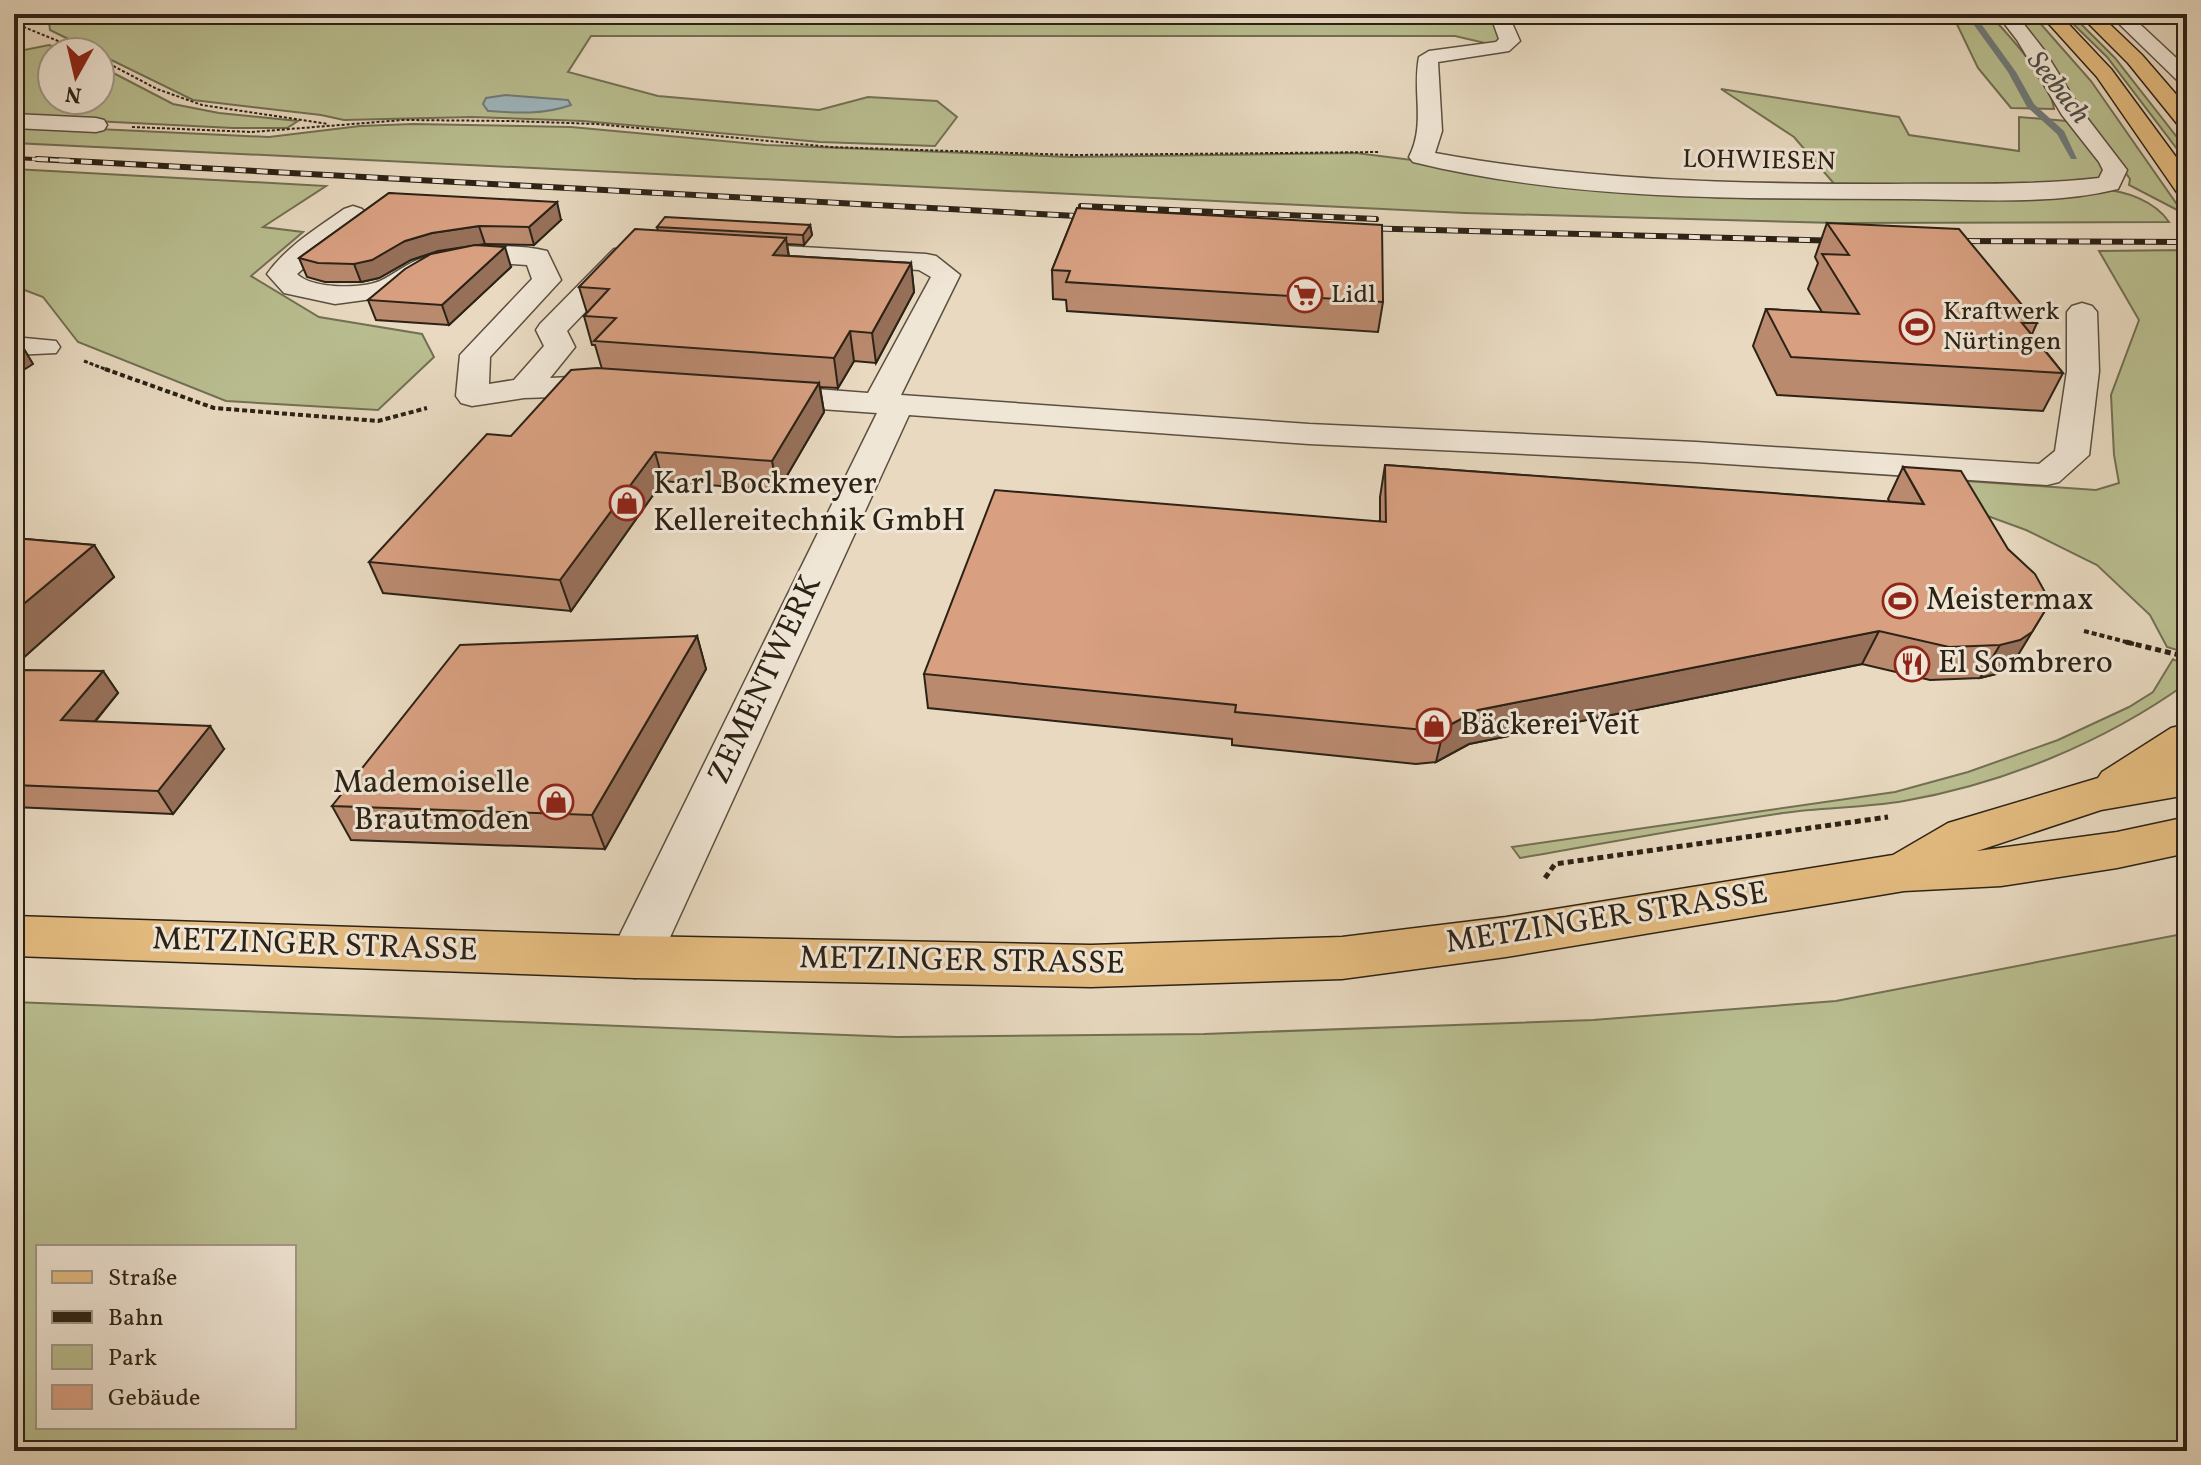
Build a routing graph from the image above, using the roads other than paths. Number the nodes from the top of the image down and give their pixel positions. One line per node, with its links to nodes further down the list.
1 (1499, 14): 2 (street, LOHWIESEN)
2 (2006, 14)
3 (2049, 14): 10 (main road)
4 (2088, 14): 8 (main road)
5 (2118, 14): 6 (street)
6 (2187, 79)
7 (14, 121): 9 (street)
8 (2187, 121)
9 (96, 125)
10 (2187, 189)
11 (353, 214): 18 (street)
12 (649, 247): 18 (street)
13 (695, 250): 20 (street, ZEMENTWERK)
14 (2082, 312): 20 (street)
15 (14, 346): 16 (street)
16 (45, 347)
17 (650, 387): 18 (street)
18 (524, 388)
19 (727, 392): 20 (street)
20 (888, 403): 29 (street, ZEMENTWERK)
21 (2187, 739): 23 (main road)
22 (2187, 779): 23 (main road, METZINGER STRASSE)
23 (2099, 794): 27 (main road, METZINGER STRASSE)
24 (2187, 835): 25 (main road, METZINGER STRASSE)
25 (2117, 850): 26 (main road); 27 (main road, METZINGER STRASSE)
26 (2187, 862)
27 (1904, 872): 29 (main road, METZINGER STRASSE)
28 (14, 936): 29 (main road, METZINGER STRASSE)
29 (635, 957)

